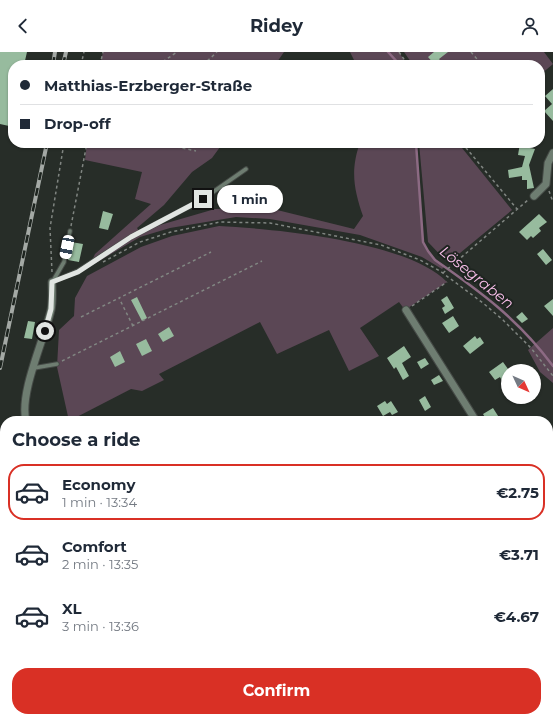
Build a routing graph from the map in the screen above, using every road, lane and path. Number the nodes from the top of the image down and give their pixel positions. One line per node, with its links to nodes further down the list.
1 (177, 52): 4 (path)
2 (217, 52): 5 (path)
3 (471, 52): 6 (path)
4 (165, 60)
5 (208, 60)
6 (478, 60)
7 (63, 148): 23 (path)
8 (86, 148): 18 (path)
9 (182, 148): 11 (path)
10 (466, 148): 17 (path)
11 (196, 151)
12 (553, 153): 14 (street)
13 (246, 169): 23 (lane)
14 (546, 184): 15 (street); 16 (path)
15 (534, 196): 17 (path)
16 (553, 202)
17 (517, 209): 22 (path)
18 (70, 231): 23 (lane)
19 (211, 252): 25 (path)
20 (262, 261): 28 (path)
21 (100, 264): 22 (path)
22 (443, 273): 31 (path)
23 (52, 282): 30 (street)
24 (447, 282): 26 (path)
25 (119, 298): 27 (path); 28 (path)
26 (406, 310): 33 (street)
27 (80, 317)
28 (133, 326): 29 (path)
29 (57, 364): 30 (lane)
30 (34, 368): 32 (street)
31 (553, 376)
32 (25, 416)
33 (473, 416)

